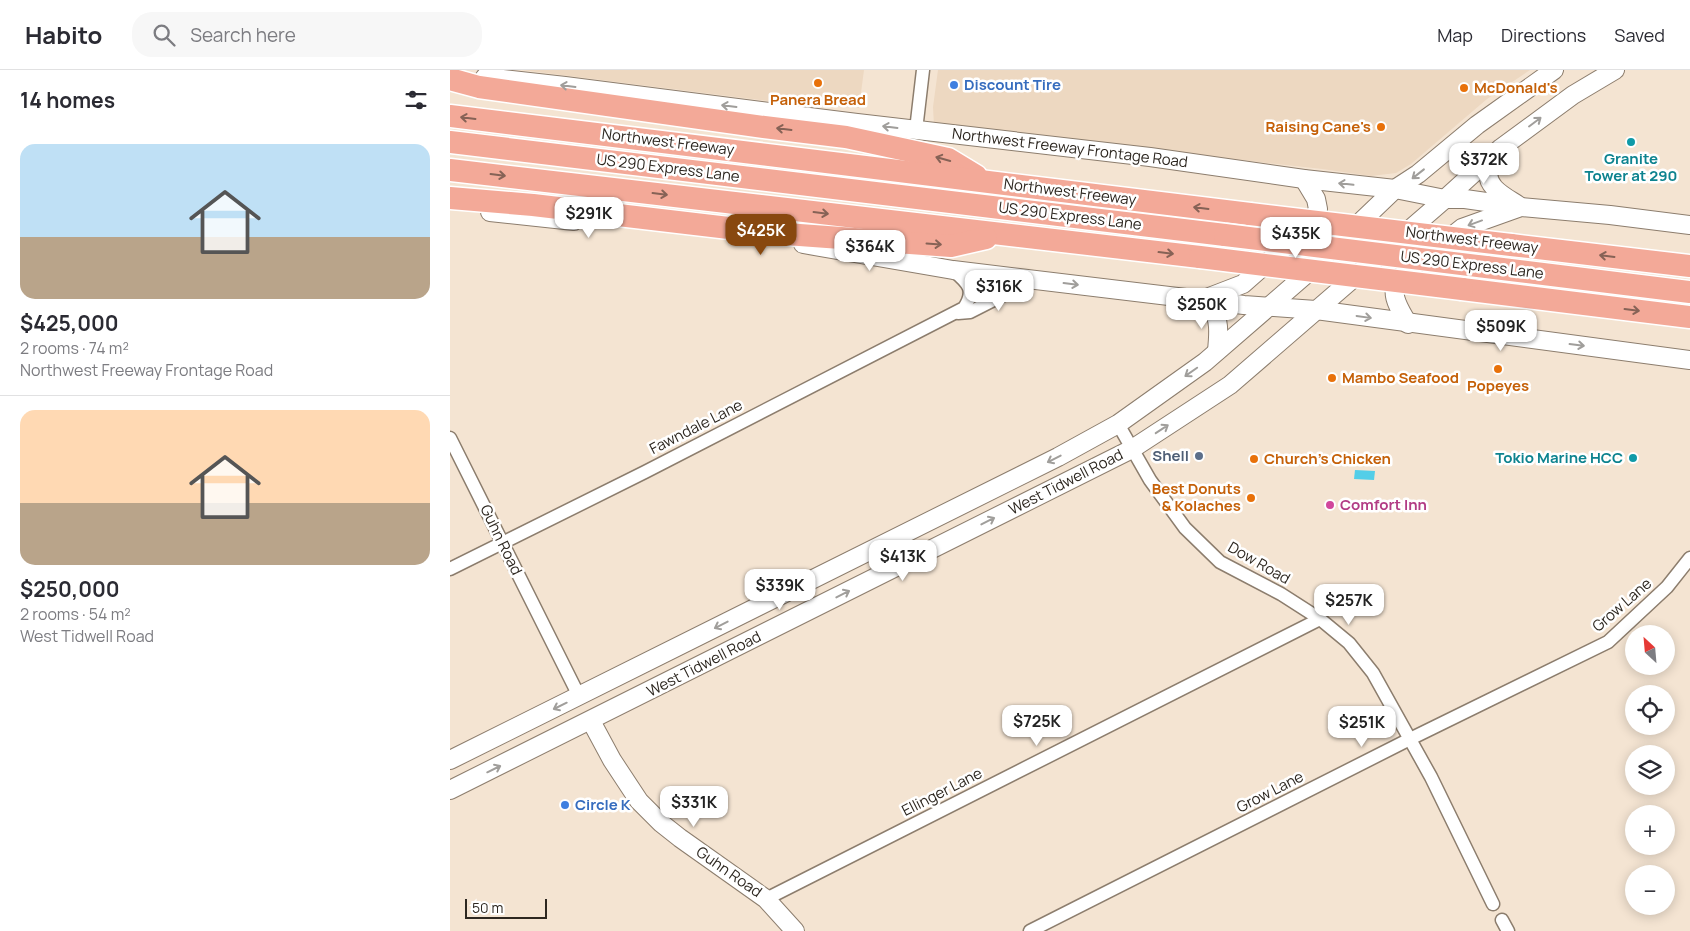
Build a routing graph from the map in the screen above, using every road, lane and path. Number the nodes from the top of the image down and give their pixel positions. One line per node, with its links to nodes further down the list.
1 (923, 70): 8 (street)
2 (1556, 70): 6 (main road); 14 (main road, West Tidwell Road, one-way to 14)
3 (1615, 70): 6 (main road, West Tidwell Road)
4 (450, 74): 8 (main road, Northwest Freeway Frontage Road, one-way to 4)
5 (450, 79): 13 (highway, one-way to 5)
6 (1573, 95): 10 (main road, West Tidwell Road, one-way to 6)
7 (450, 116): 13 (highway, Northwest Freeway, one-way to 7)
8 (916, 130): 12 (main road, Northwest Freeway Frontage Road)
9 (450, 142): 24 (highway, US 290 Express Lane, bridge)
10 (1501, 148): 16 (main road, West Tidwell Road); 18 (main road)
11 (450, 170): 20 (highway, one-way to 20)
12 (1304, 179): 14 (main road, Northwest Freeway Frontage Road, one-way to 12); 25 (main road)
13 (986, 181): 21 (highway, Northwest Freeway, one-way to 13, bridge)
14 (1395, 190): 16 (main road, Northwest Freeway Frontage Road); 26 (main road, West Tidwell Road)
15 (450, 198): 20 (highway, one-way to 20)
16 (1445, 199): 18 (main road, Northwest Freeway Frontage Road); 27 (main road, West Tidwell Road)
17 (450, 207): 22 (main road)
18 (1521, 207): 19 (main road, Northwest Freeway Frontage Road); 30 (main road, one-way to 30)
19 (1690, 225)
20 (1004, 234): 29 (highway, one-way to 29, bridge)
21 (1690, 266)
22 (953, 270): 23 (main road); 28 (street, Fawndale Lane)
23 (1034, 280): 25 (main road, one-way to 25); 28 (street, Fawndale Lane)
24 (1690, 292)
25 (1201, 300): 26 (main road); 31 (main road)
26 (1268, 306): 27 (main road); 31 (main road, West Tidwell Road)
27 (1316, 310): 30 (main road, one-way to 30); 35 (main road, West Tidwell Road, one-way to 27)
28 (955, 313): 38 (street, Fawndale Lane)
29 (1690, 316)
30 (1408, 324): 32 (main road, one-way to 32)
31 (1217, 351): 33 (main road, West Tidwell Road, one-way to 33)
32 (1690, 360)
33 (1118, 424): 35 (street, Dow Road); 36 (main road, West Tidwell Road, one-way to 36)
34 (450, 438): 38 (street, Guhn Road)
35 (1132, 449): 37 (main road, West Tidwell Road, one-way to 35); 42 (street, Dow Road)
36 (944, 514): 37 (main road); 41 (main road, West Tidwell Road)
37 (955, 538): 43 (main road, West Tidwell Road, one-way to 37)
38 (503, 543): 40 (street, Fawndale Lane); 44 (street, Guhn Road)
39 (1690, 558): 46 (street, Grow Lane)
40 (450, 569)
41 (760, 606): 43 (main road); 44 (main road, West Tidwell Road, one-way to 44)
42 (1320, 620): 46 (street, Dow Road); 49 (street, Ellinger Lane)
43 (772, 630): 45 (main road, West Tidwell Road)
44 (579, 696): 47 (main road, West Tidwell Road, one-way to 47)
45 (592, 721): 48 (main road, West Tidwell Road, one-way to 45); 49 (main road, Guhn Road)
46 (1410, 739): 50 (street, Dow Road); 52 (street, Grow Lane)
47 (450, 760)
48 (450, 790)
49 (766, 899): 51 (main road, Guhn Road)
50 (1493, 904)
51 (795, 931)
52 (1030, 931)

